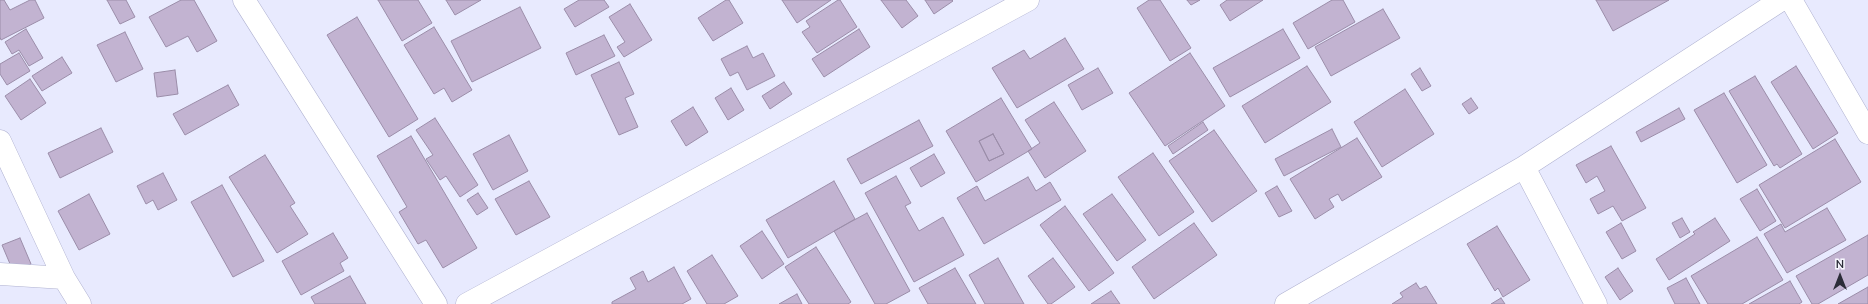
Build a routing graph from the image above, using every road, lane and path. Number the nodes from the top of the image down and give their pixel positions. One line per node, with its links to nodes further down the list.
1 (244, 0): 11 (street)
2 (1028, 0): 12 (street)
3 (1781, 0): 7 (street)
4 (1791, 0): 5 (street)
5 (1868, 133)
6 (0, 141): 9 (street)
7 (1524, 167): 13 (street); 14 (street)
8 (0, 274): 9 (street)
9 (64, 278): 10 (street)
10 (80, 304)
11 (436, 304)
12 (467, 304)
13 (1286, 304)
14 (1596, 304)

